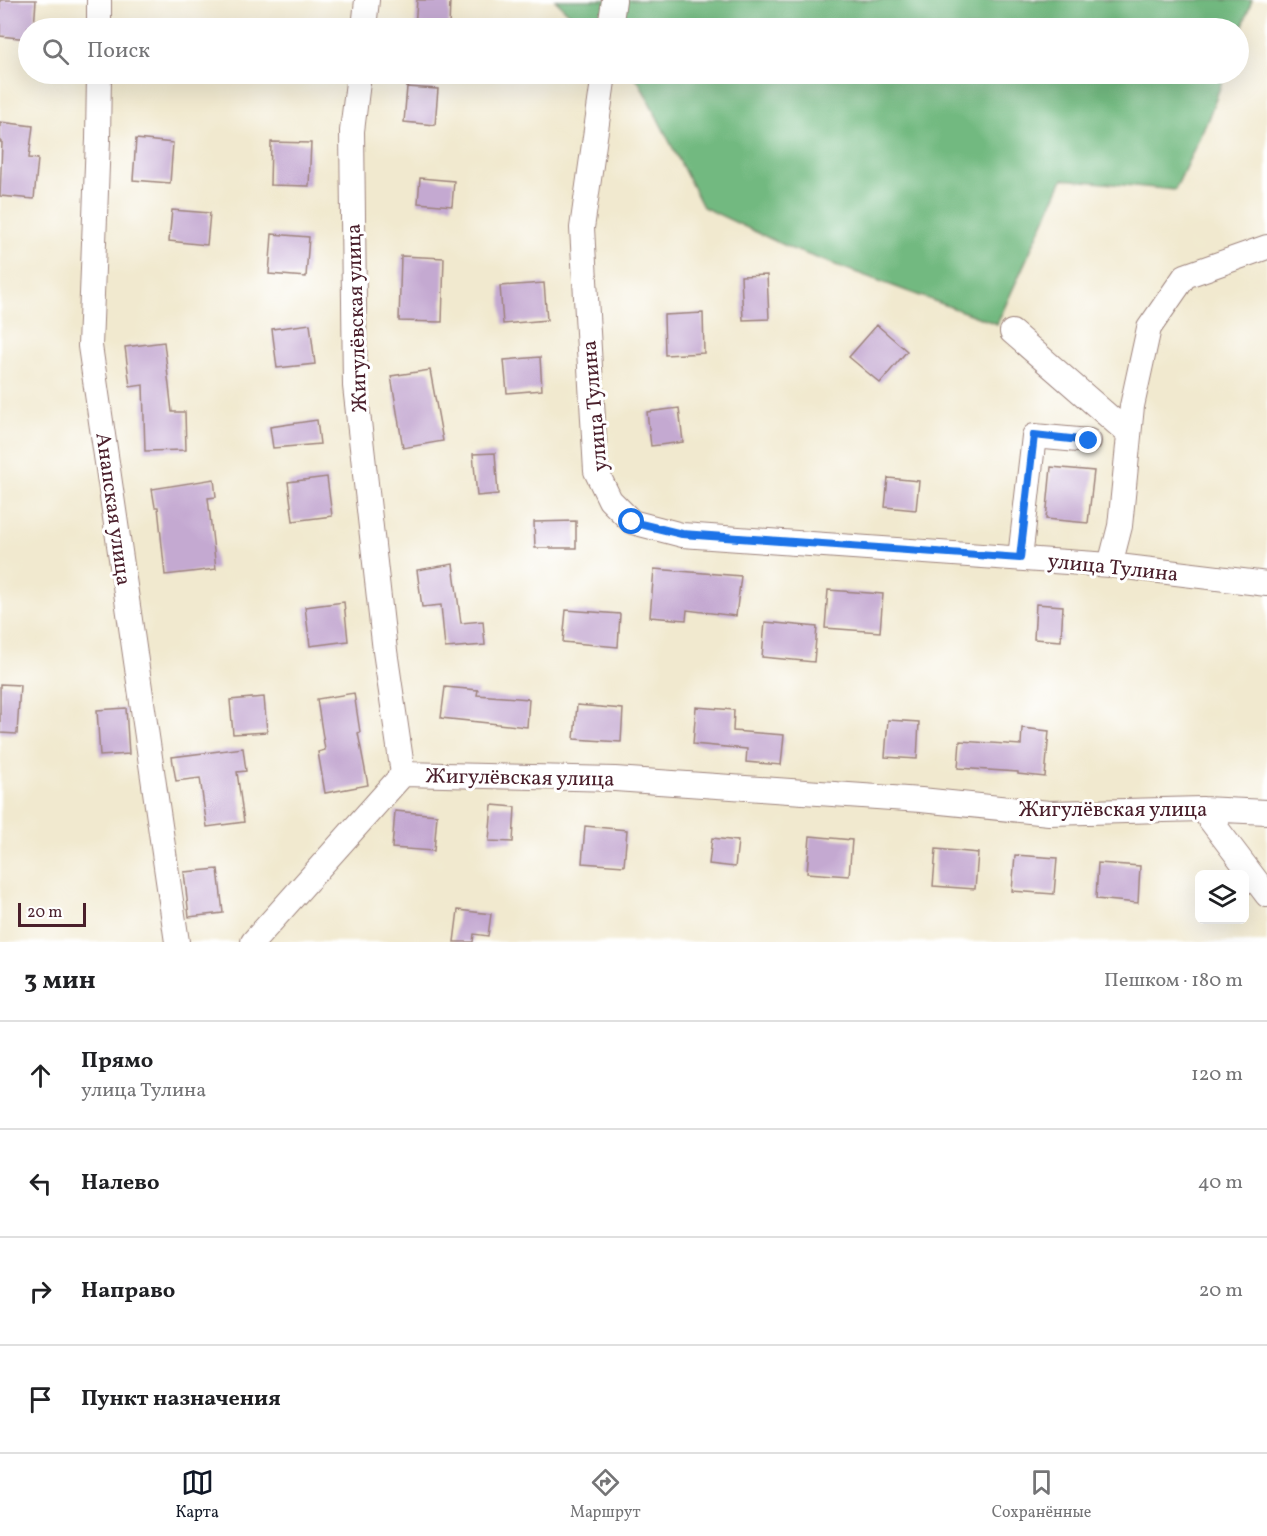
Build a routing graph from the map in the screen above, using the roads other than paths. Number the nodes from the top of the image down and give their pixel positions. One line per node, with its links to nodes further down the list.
1 (99, 0): 4 (street)
2 (367, 0): 5 (street)
3 (614, 0): 6 (street)
4 (99, 18)
5 (365, 18)
6 (611, 18)
7 (99, 84): 21 (street, Анапская улица)
8 (358, 84): 17 (street, Жигулёвская улица)
9 (603, 84): 14 (street, улица Тулина)
10 (1267, 247): 12 (street)
11 (1012, 332): 12 (street)
12 (1129, 434): 15 (street)
13 (1089, 441): 14 (street)
14 (1020, 558): 15 (street, улица Тулина)
15 (1110, 565): 16 (street, улица Тулина)
16 (1267, 584)
17 (403, 774): 18 (street, Жигулёвская улица); 22 (street)
18 (1202, 809): 19 (street, Жигулёвская улица); 20 (street)
19 (1267, 812)
20 (1267, 896)
21 (177, 942)
22 (253, 942)

